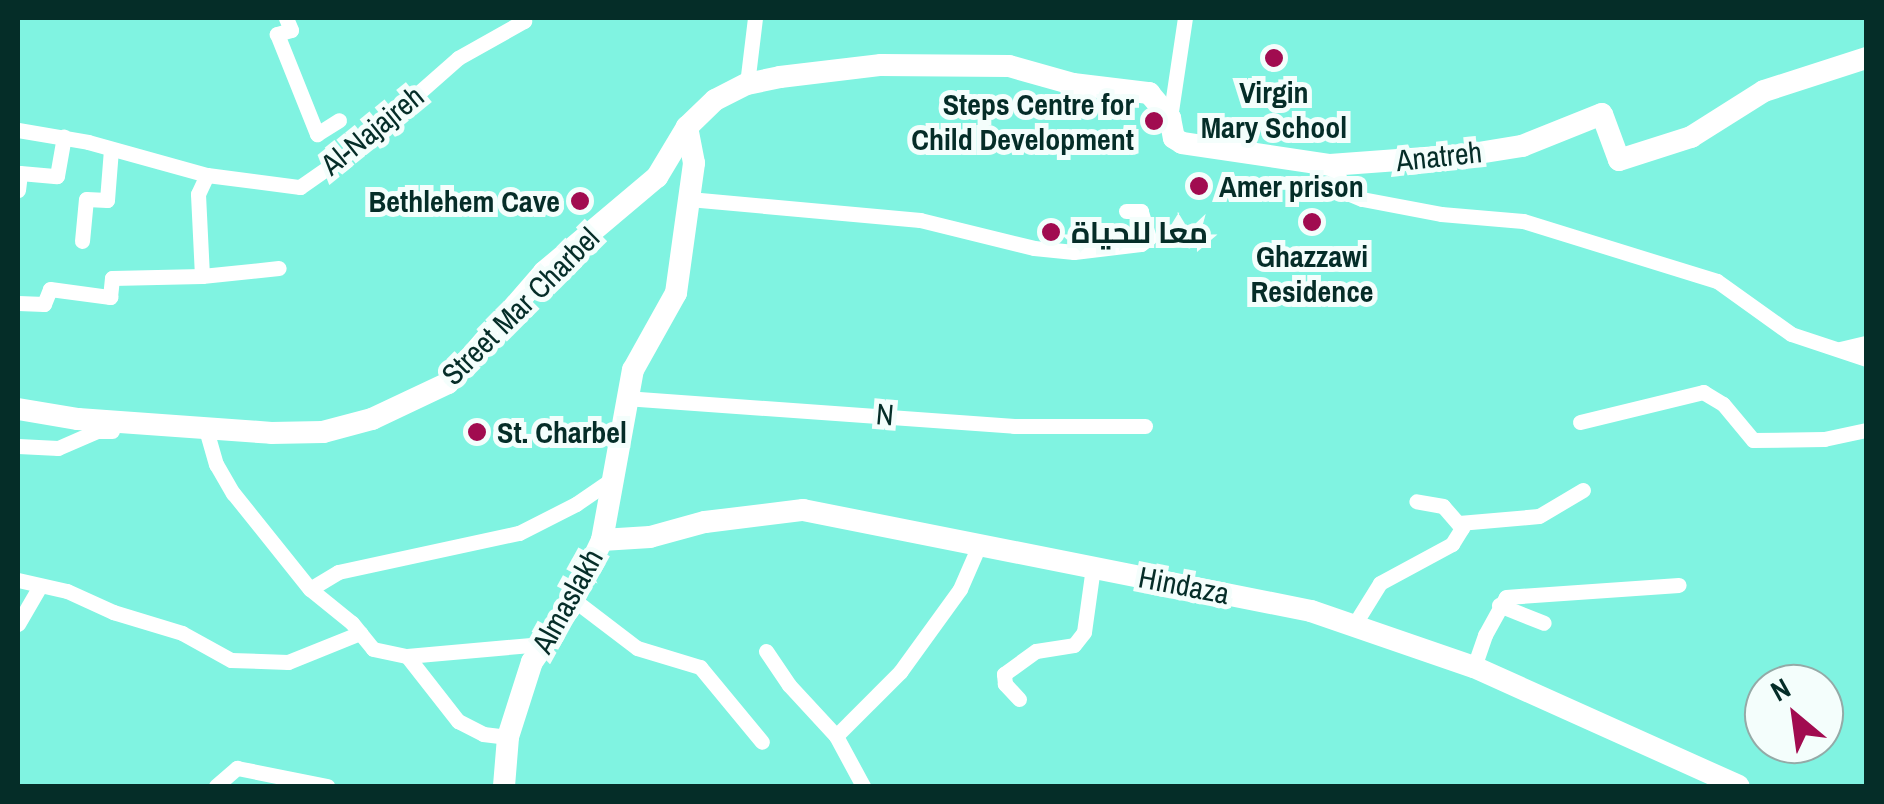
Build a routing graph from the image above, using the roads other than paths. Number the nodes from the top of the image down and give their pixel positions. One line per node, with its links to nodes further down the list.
1 (286, 18): 8 (street)
2 (755, 18): 6 (street)
3 (1185, 18): 7 (street)
4 (524, 19): 14 (street, Al-Najajreh)
5 (1866, 58): 13 (street, Anatreh)
6 (748, 84): 7 (street, Anatreh); 9 (street, Street Mar Charbel)
7 (1170, 118): 13 (street, Anatreh)
8 (339, 120)
9 (687, 127): 16 (street, Almaslakh); 29 (street, Street Mar Charbel)
10 (18, 130): 11 (street, Al-Najajreh)
11 (64, 136): 12 (street, Al-Najajreh); 15 (street)
12 (111, 149): 14 (street, Al-Najajreh); 18 (street)
13 (1330, 164): 23 (street)
14 (208, 175): 20 (street)
15 (18, 190)
16 (689, 200): 17 (street); 25 (street, Almaslakh)
17 (1126, 211)
18 (82, 241)
19 (279, 268): 20 (street)
20 (202, 276): 21 (street)
21 (18, 303)
22 (1866, 343): 23 (street)
23 (1840, 349): 24 (street)
24 (1866, 359)
25 (625, 398): 30 (street, N); 33 (street, Almaslakh)
26 (18, 410): 28 (street, Street Mar Charbel)
27 (1580, 422): 31 (street)
28 (160, 424): 29 (street, Street Mar Charbel); 32 (street)
29 (205, 426): 43 (street)
30 (1145, 426)
31 (1866, 430)
32 (18, 446)
33 (611, 480): 37 (street, Almaslakh); 43 (street)
34 (1583, 490): 36 (street)
35 (1416, 501): 36 (street)
36 (1459, 523): 48 (street)
37 (602, 540): 38 (street, Hindaza); 44 (street, Almaslakh)
38 (980, 542): 39 (street, Hindaza); 55 (street)
39 (1093, 567): 48 (street, Hindaza); 54 (street)
40 (18, 580): 42 (street)
41 (1679, 585): 45 (street)
42 (40, 586): 47 (street); 49 (street)
43 (310, 589): 49 (street)
44 (574, 600): 50 (street, Almaslakh); 57 (street)
45 (1499, 606): 46 (street); 53 (street)
46 (1544, 623)
47 (18, 624)
48 (1354, 625): 53 (street, Hindaza)
49 (360, 632): 52 (street)
50 (542, 644): 52 (street); 56 (street, Almaslakh)
51 (766, 651): 55 (street)
52 (406, 656): 56 (street)
53 (1474, 667): 62 (street, Hindaza)
54 (1018, 699)
55 (836, 736): 61 (street)
56 (508, 737): 60 (street, Almaslakh)
57 (762, 742)
58 (216, 786): 59 (street)
59 (327, 786)
60 (504, 786)
61 (864, 786)
62 (1739, 786)

